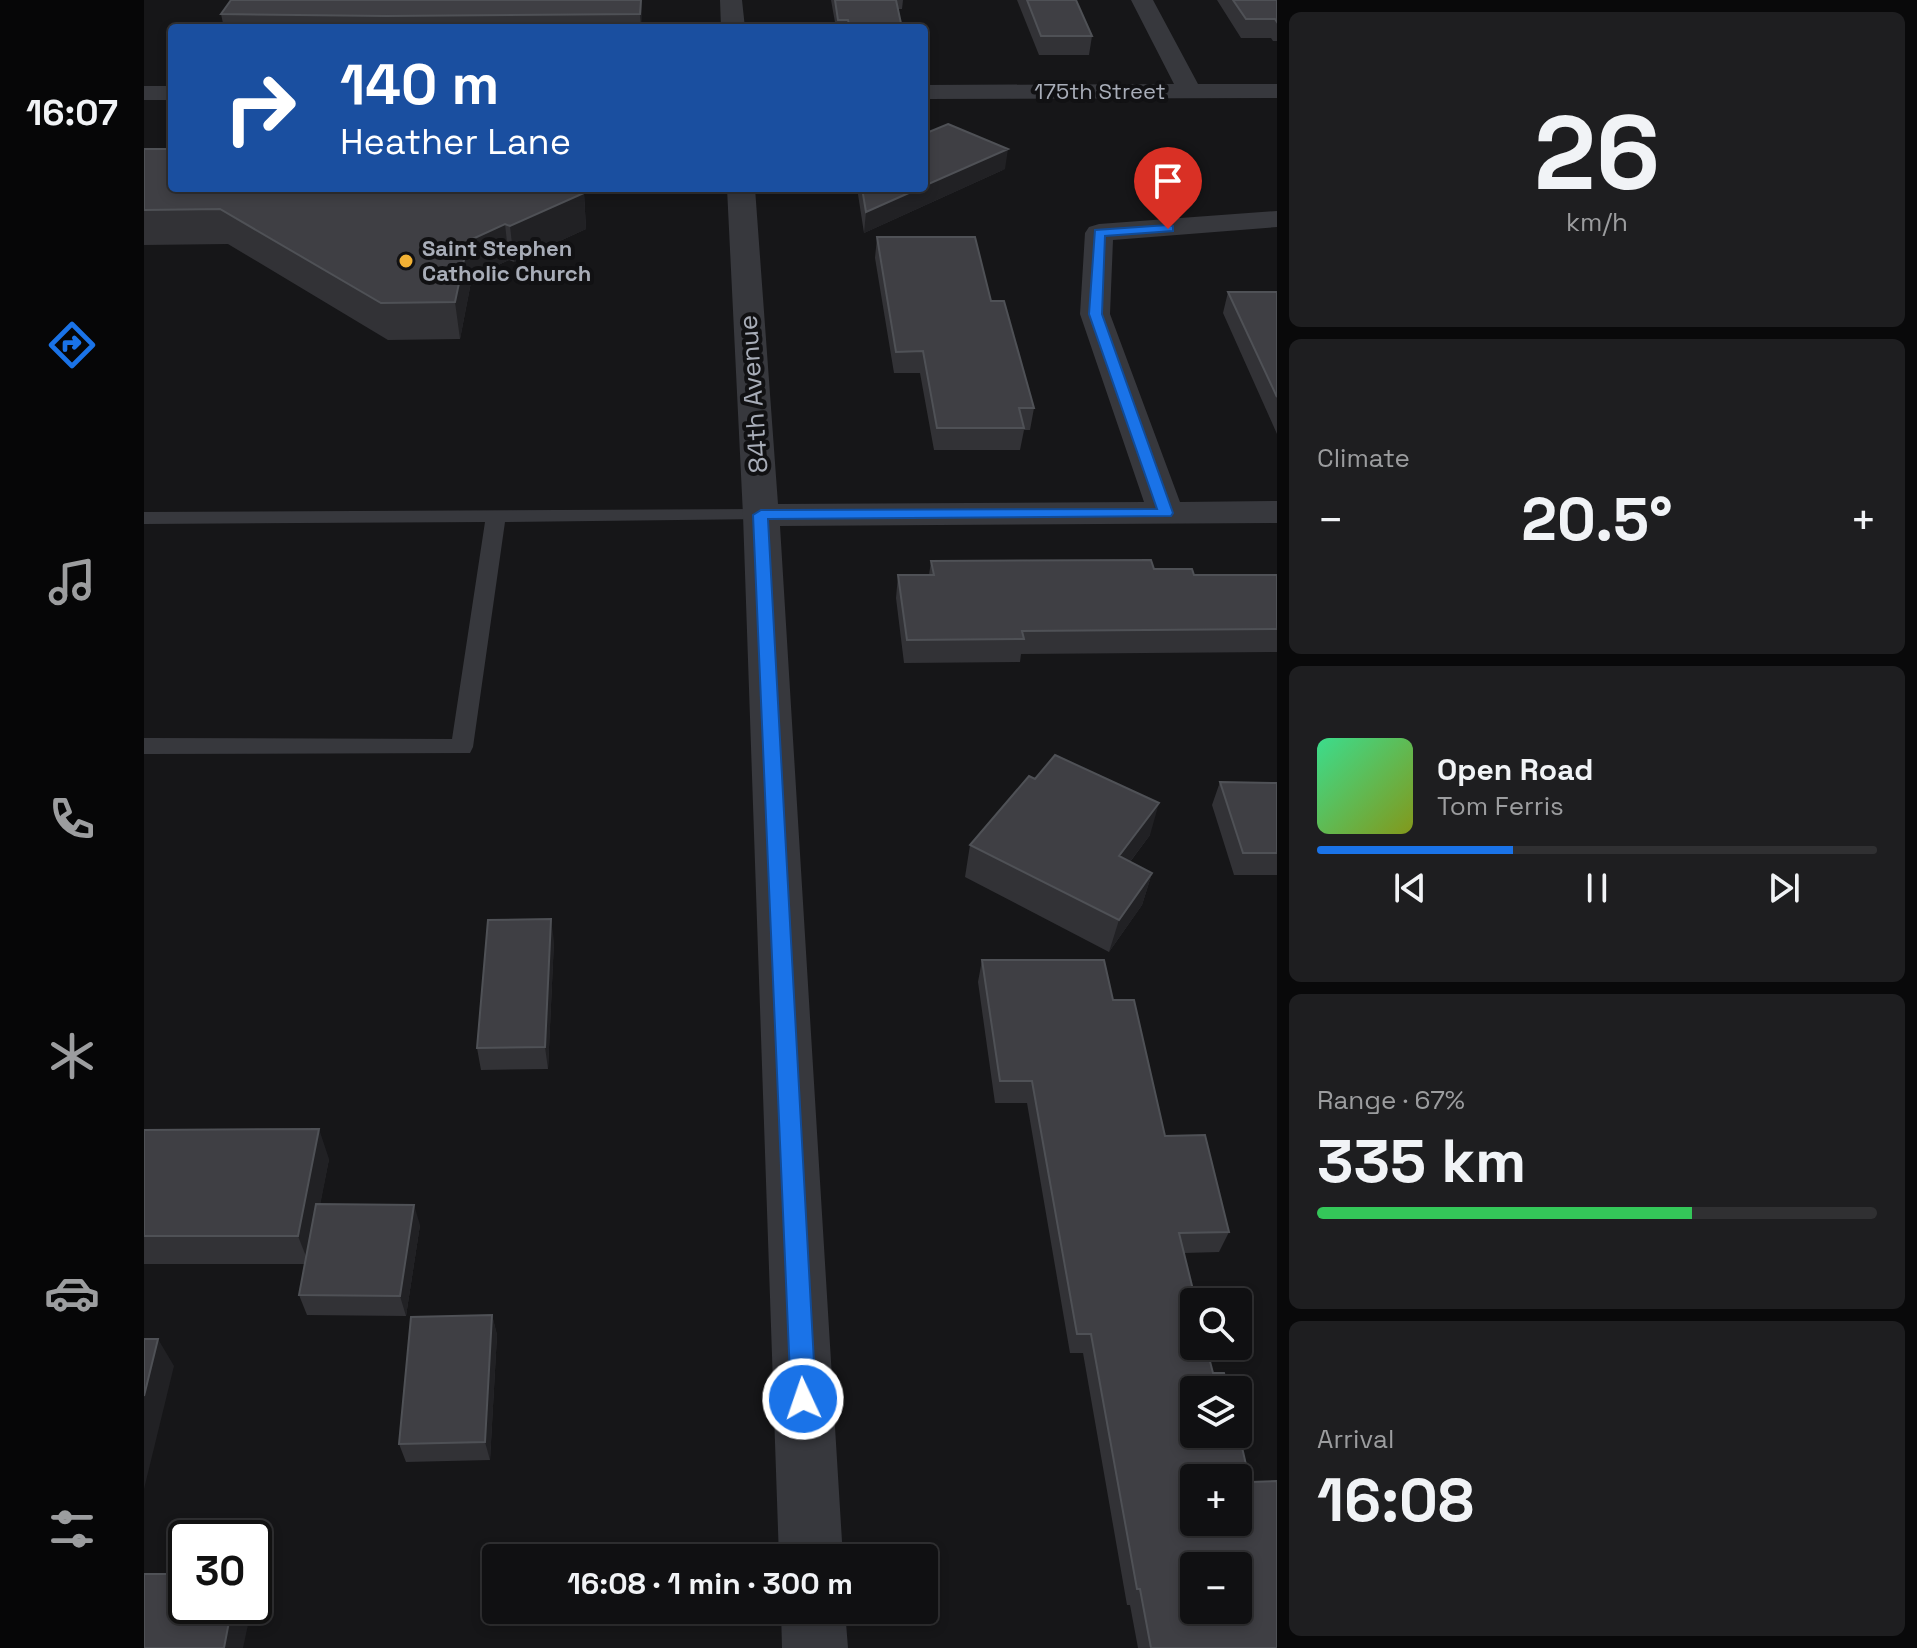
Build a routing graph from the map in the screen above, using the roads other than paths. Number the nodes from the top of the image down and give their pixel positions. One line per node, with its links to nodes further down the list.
1 (731, 0): 3 (street)
2 (1142, 0): 4 (street)
3 (733, 24)
4 (1190, 91): 5 (street, 175th Street); 6 (street, 175th Street)
5 (1277, 91)
6 (928, 92)
7 (144, 93): 8 (street)
8 (168, 93)
9 (741, 192): 13 (street, 84th Avenue)
10 (1277, 219): 12 (street)
11 (1277, 512): 12 (street)
12 (1166, 513): 13 (street)
13 (761, 515): 14 (lane); 17 (street, 84th Avenue)
14 (496, 516): 15 (lane); 16 (lane)
15 (144, 518)
16 (144, 746)
17 (810, 1544)
18 (814, 1624): 19 (street)
19 (815, 1648)

